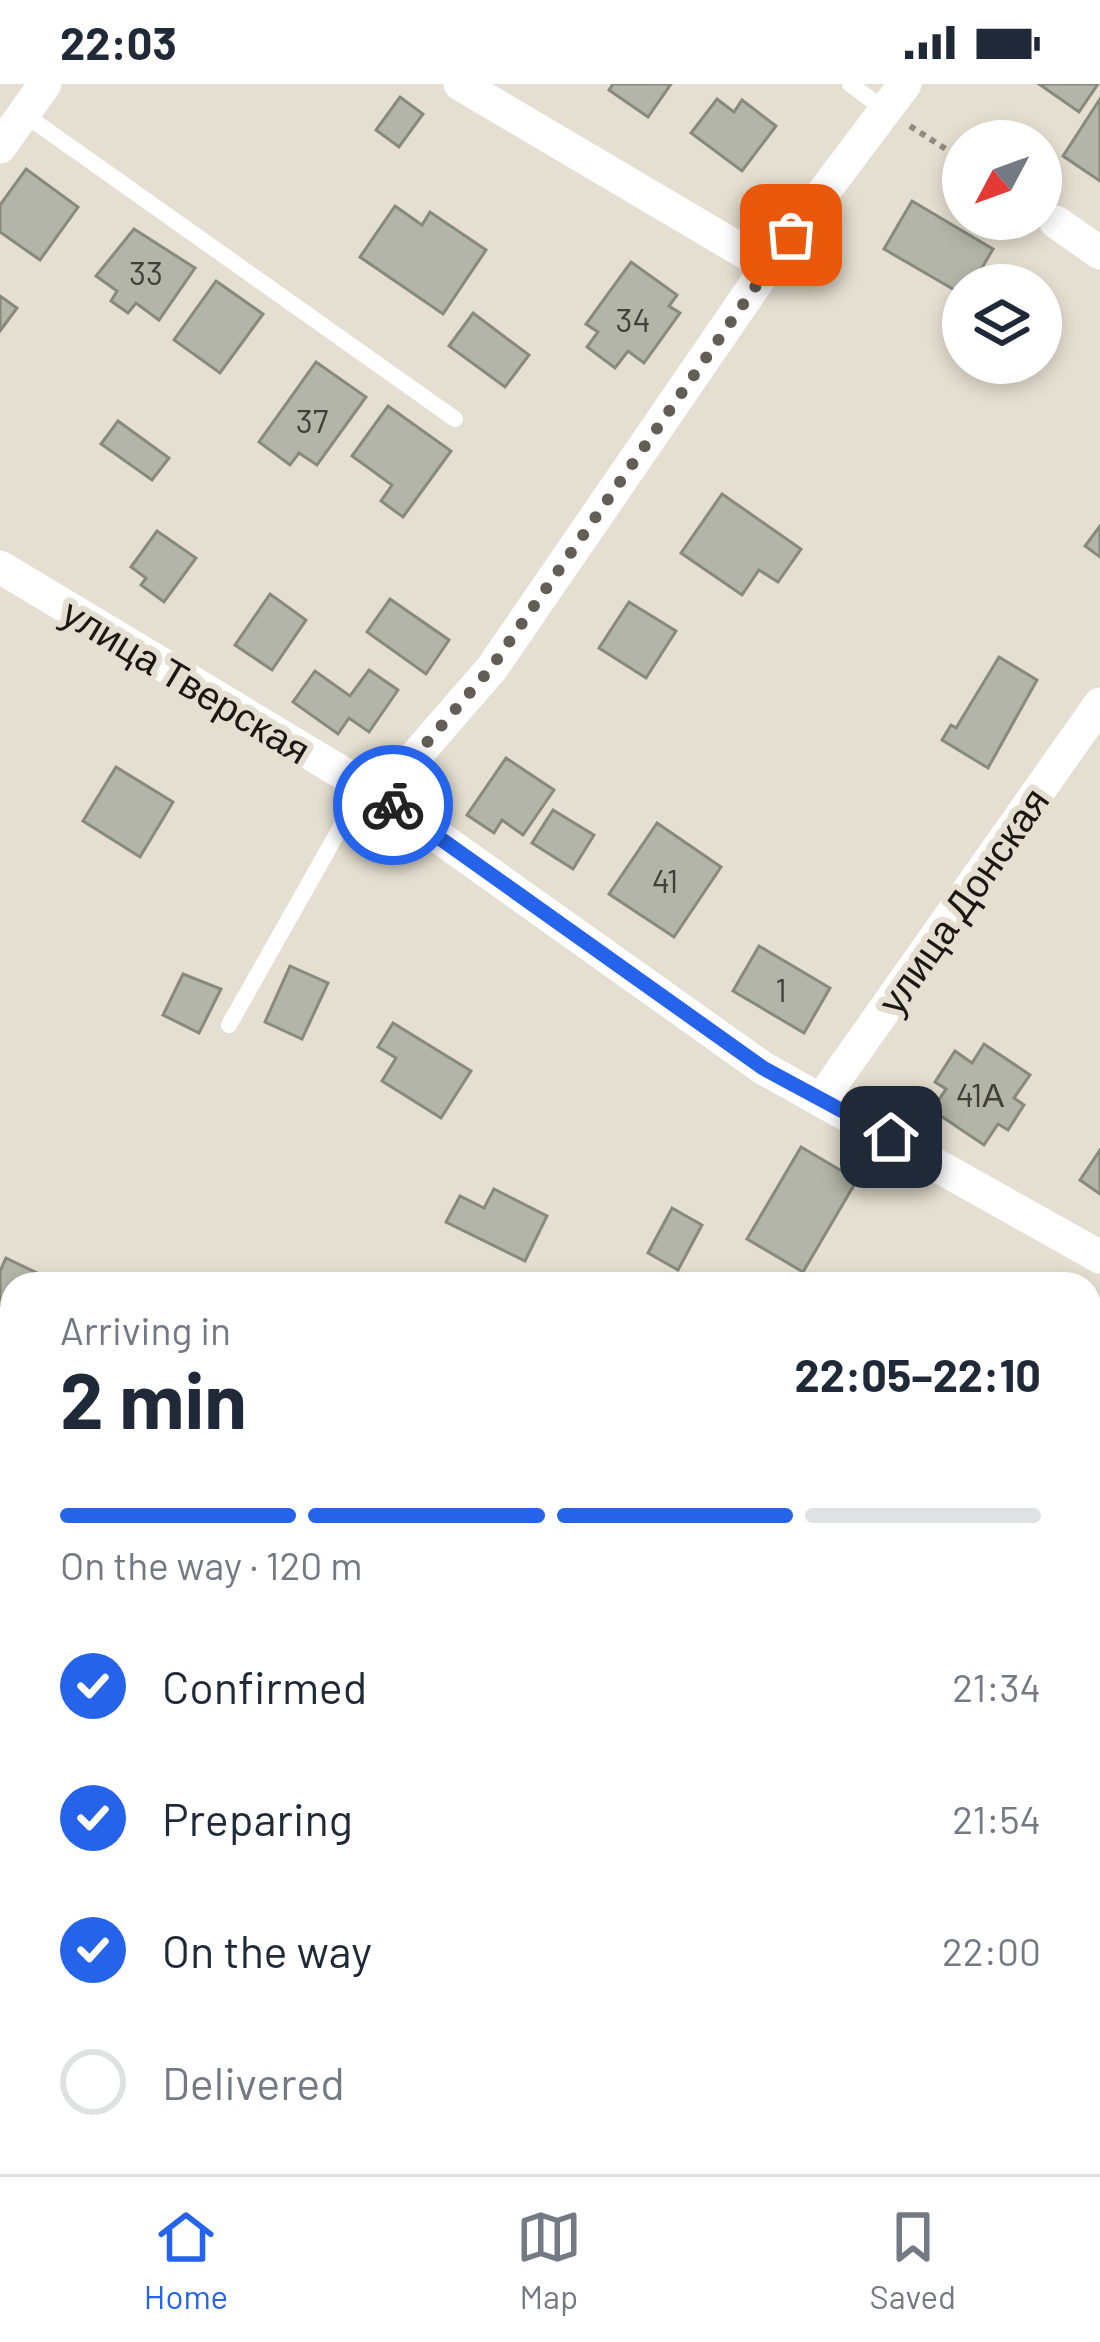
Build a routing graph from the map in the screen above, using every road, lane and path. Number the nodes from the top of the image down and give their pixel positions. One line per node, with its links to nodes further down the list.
1 (45, 84): 5 (street)
2 (460, 84): 10 (street)
3 (850, 84): 4 (lane)
4 (895, 97): 6 (path); 10 (street)
5 (25, 114): 7 (street); 11 (lane)
6 (942, 141)
7 (0, 147)
8 (1062, 226): 9 (street)
9 (1100, 253)
10 (768, 266): 14 (street)
11 (455, 419)
12 (0, 567): 14 (street, улица Тверская)
13 (1100, 704): 16 (street, улица Донская)
14 (372, 791): 15 (lane); 16 (street, улица Тверская)
15 (229, 1025)
16 (824, 1097): 17 (street, улица Тверская)
17 (1100, 1257)

